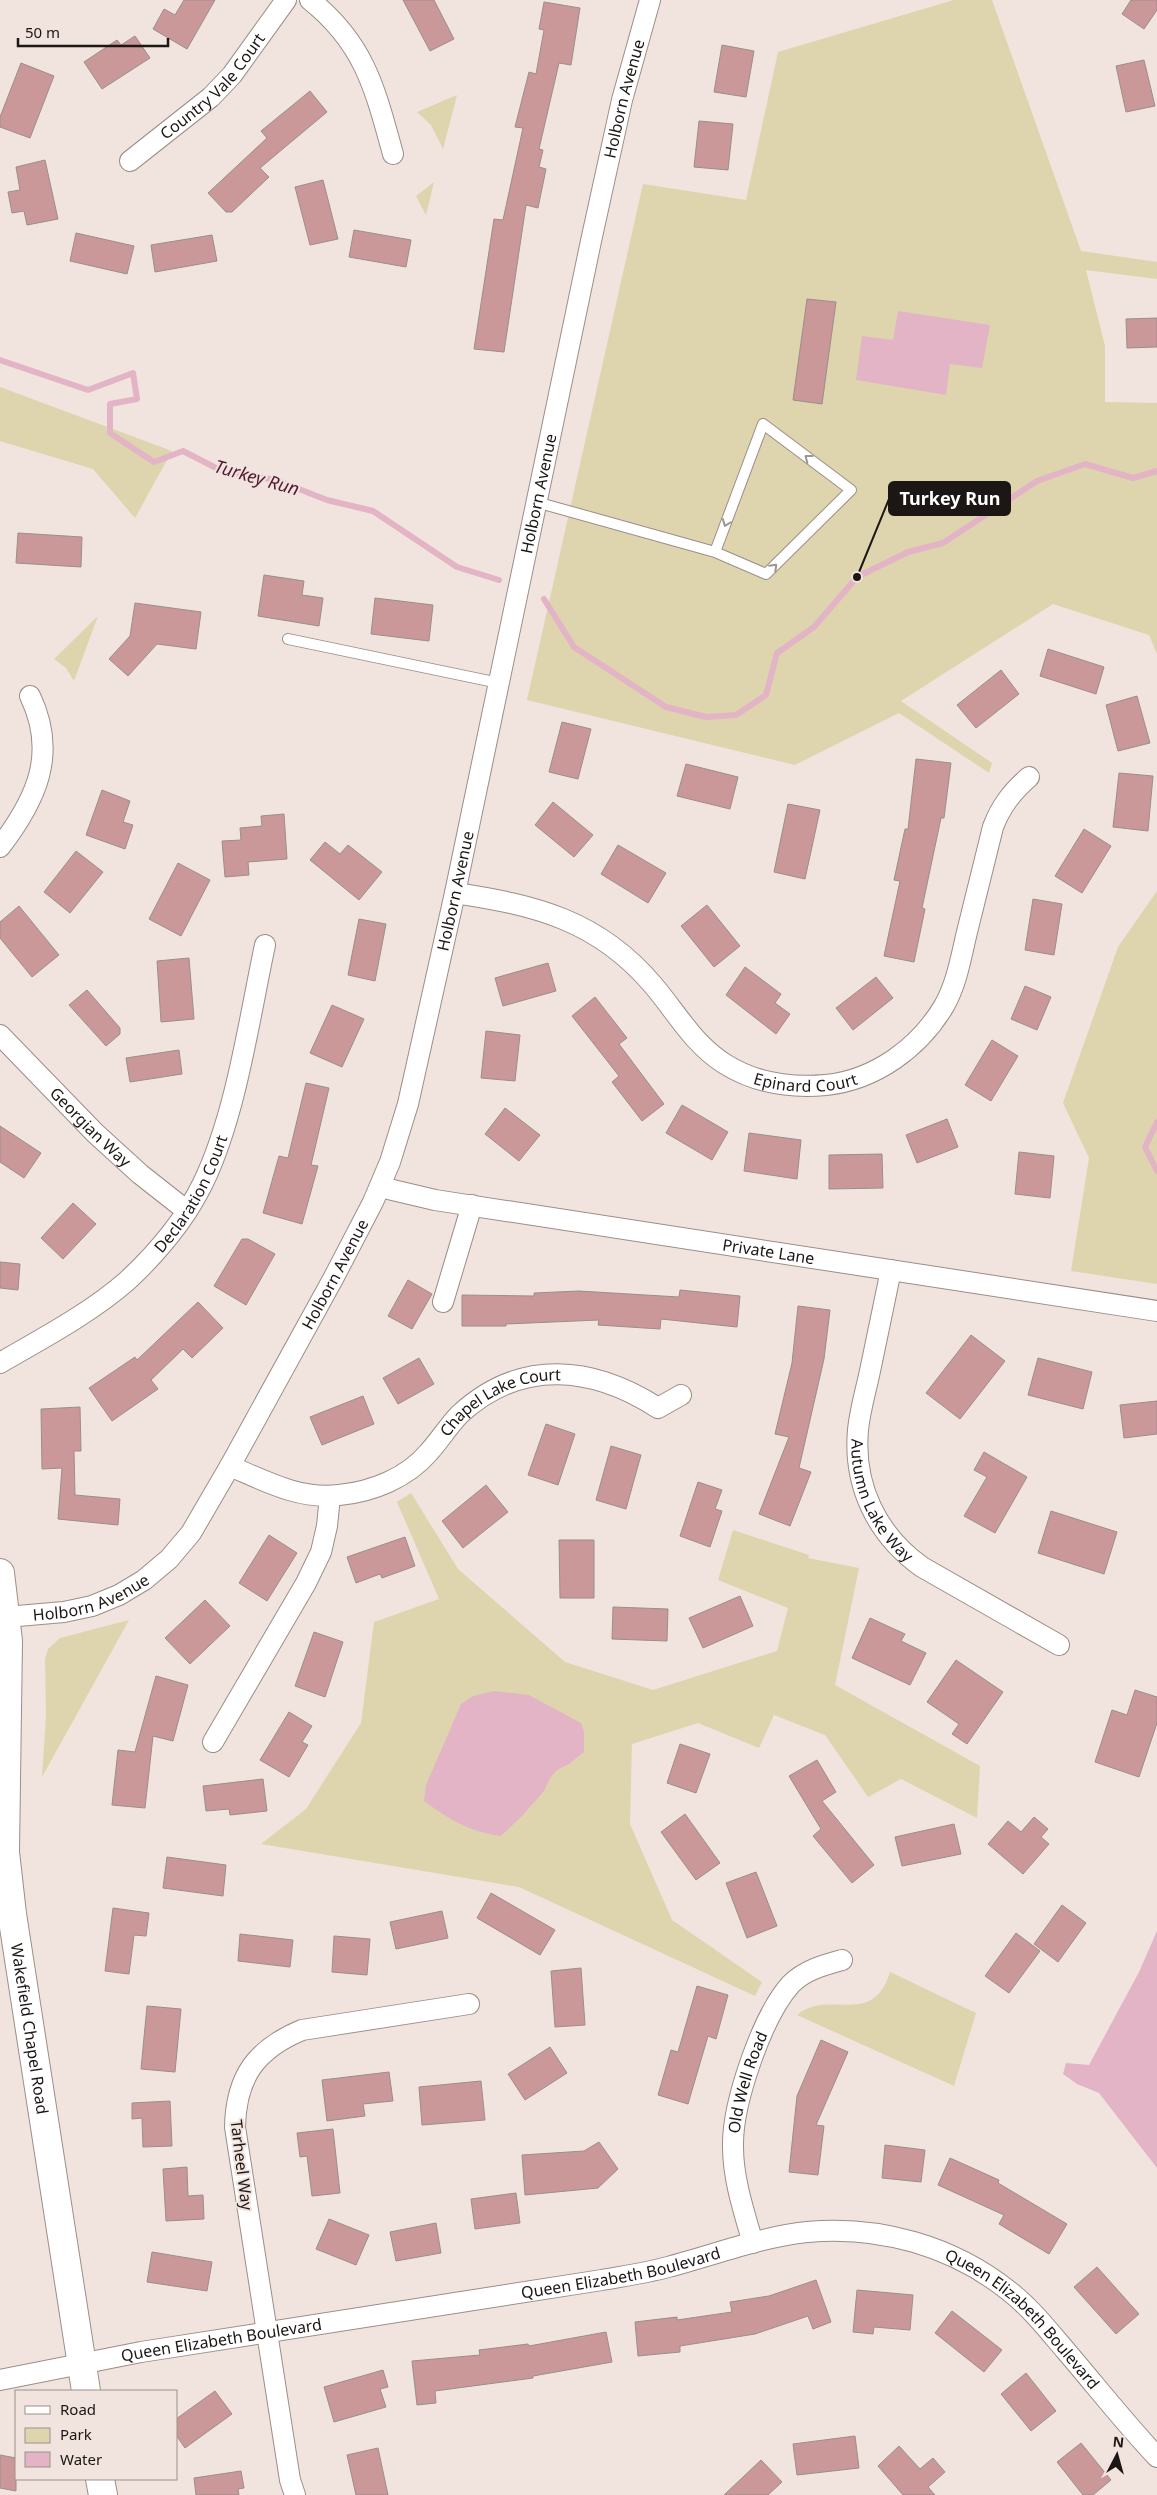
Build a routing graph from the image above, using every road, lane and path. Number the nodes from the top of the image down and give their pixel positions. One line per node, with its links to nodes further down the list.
1 (286, 0): 5 (street, Country Vale Court)
2 (310, 0): 4 (street)
3 (650, 0): 6 (street, Holborn Avenue)
4 (394, 154)
5 (130, 162)
6 (536, 502): 7 (lane); 9 (street, Holborn Avenue)
7 (715, 552): 7 (lane, one-way to 7)
8 (288, 639): 9 (lane)
9 (499, 683): 13 (street, Holborn Avenue)
10 (30, 696): 12 (street)
11 (1029, 776): 13 (street, Epinard Court)
12 (0, 848)
13 (455, 893): 16 (street, Holborn Avenue)
14 (265, 945): 18 (street, Declaration Court)
15 (0, 1035): 18 (street, Georgian Way)
16 (380, 1187): 17 (street, Private Lane); 24 (street, Holborn Avenue)
17 (472, 1206): 19 (street, Private Lane); 20 (street)
18 (187, 1211): 22 (street, Declaration Court)
19 (891, 1270): 21 (street, Private Lane); 28 (street, Autumn Lake Way)
20 (443, 1302)
21 (1157, 1310)
22 (0, 1363)
23 (681, 1395): 25 (street, Chapel Lake Court)
24 (230, 1466): 25 (street, Chapel Lake Court); 27 (street, Holborn Avenue)
25 (330, 1496): 29 (street)
26 (0, 1573): 27 (main road, Wakefield Chapel Road)
27 (6, 1617): 34 (main road, Wakefield Chapel Road)
28 (1059, 1645)
29 (213, 1742)
30 (842, 1960): 32 (street, Old Well Road)
31 (469, 2004): 33 (street, Tarheel Way)
32 (753, 2243): 33 (street, Queen Elizabeth Boulevard); 37 (street, Queen Elizabeth Boulevard)
33 (268, 2332): 34 (street, Queen Elizabeth Boulevard); 40 (street, Tarheel Way)
34 (82, 2365): 35 (street, Queen Elizabeth Boulevard); 36 (main road, Wakefield Chapel Road)
35 (0, 2380)
36 (86, 2390)
37 (1157, 2457)
38 (100, 2480): 39 (main road)
39 (103, 2495)
40 (295, 2495)

